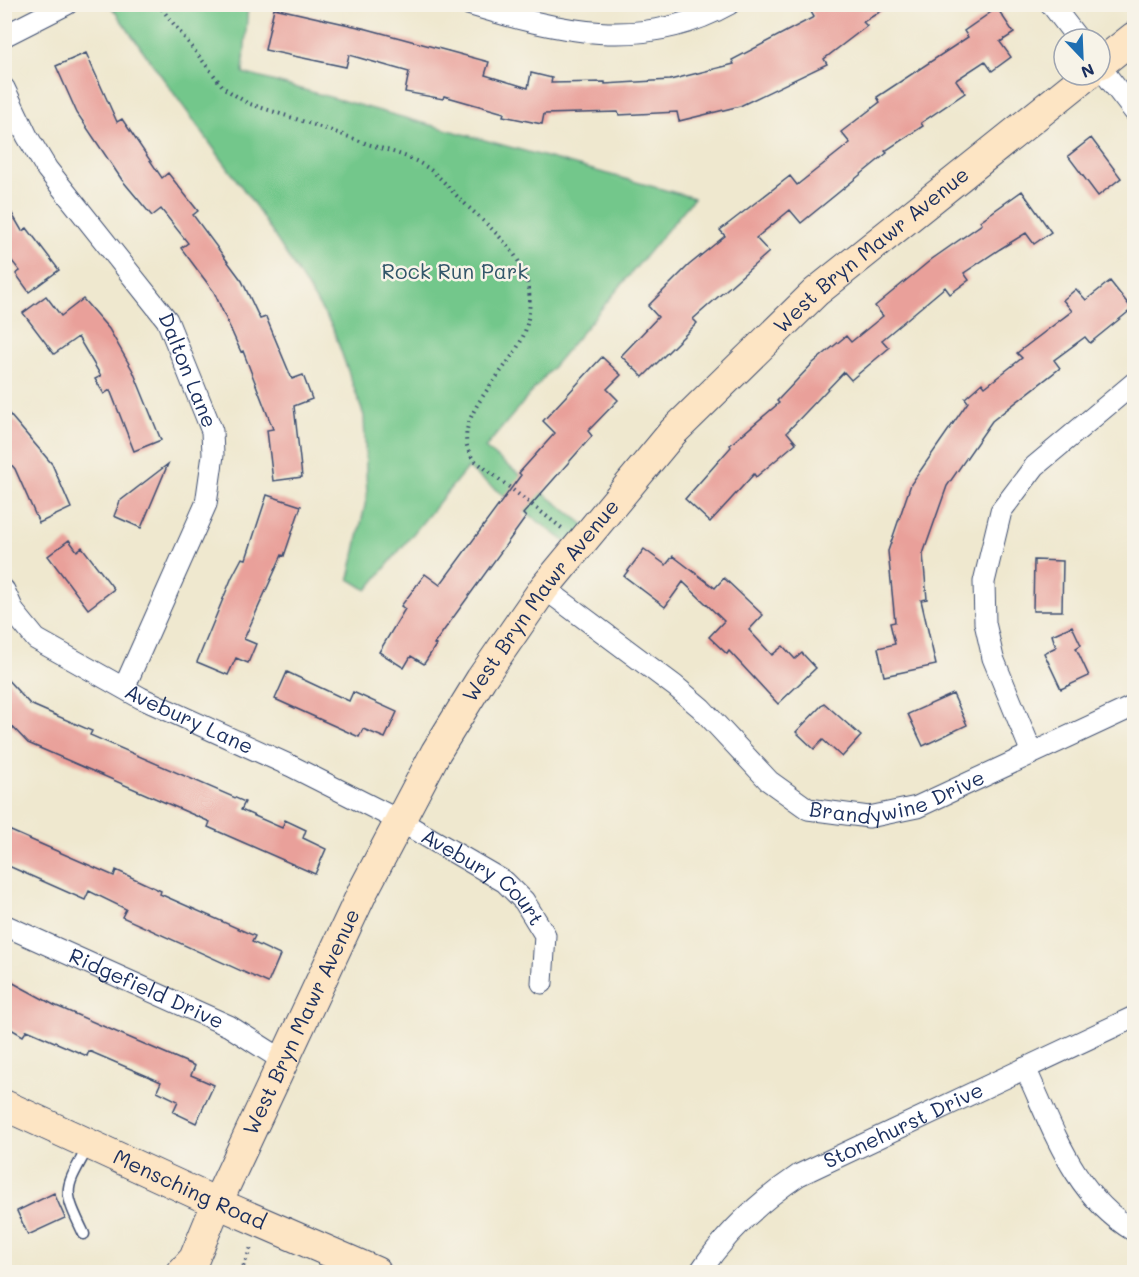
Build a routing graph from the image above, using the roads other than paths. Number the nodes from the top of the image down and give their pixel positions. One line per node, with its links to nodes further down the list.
1 (67, 4): 6 (street)
2 (468, 4): 3 (street)
3 (729, 4)
4 (1052, 4): 5 (street)
5 (1069, 27)
6 (4, 36)
7 (1134, 37): 8 (street)
8 (1112, 56)
9 (1112, 82): 12 (street)
10 (1072, 87): 14 (street, West Bryn Mawr Avenue)
11 (4, 88): 16 (street, Dalton Lane)
12 (1134, 111)
13 (1134, 383): 18 (street)
14 (544, 588): 18 (street, Brandywine Drive); 19 (street, West Bryn Mawr Avenue)
15 (4, 590): 16 (street, Avebury Lane)
16 (124, 688): 19 (street, Avebury Lane)
17 (1134, 706): 18 (street, Brandywine Drive)
18 (1032, 753)
19 (400, 821): 21 (street, Avebury Court); 23 (street, West Bryn Mawr Avenue)
20 (4, 925): 23 (street, Ridgefield Drive)
21 (542, 983)
22 (1134, 1017): 24 (street, Stonehurst Drive)
23 (284, 1061): 27 (street, West Bryn Mawr Avenue)
24 (1025, 1068): 28 (street); 32 (street, Stonehurst Drive)
25 (4, 1105): 26 (street, Mensching Road)
26 (89, 1144): 27 (street, Mensching Road); 29 (lane)
27 (217, 1203): 30 (street, West Bryn Mawr Avenue); 31 (street, Mensching Road)
28 (1134, 1232)
29 (84, 1234)
30 (182, 1272)
31 (376, 1272)
32 (700, 1272)

